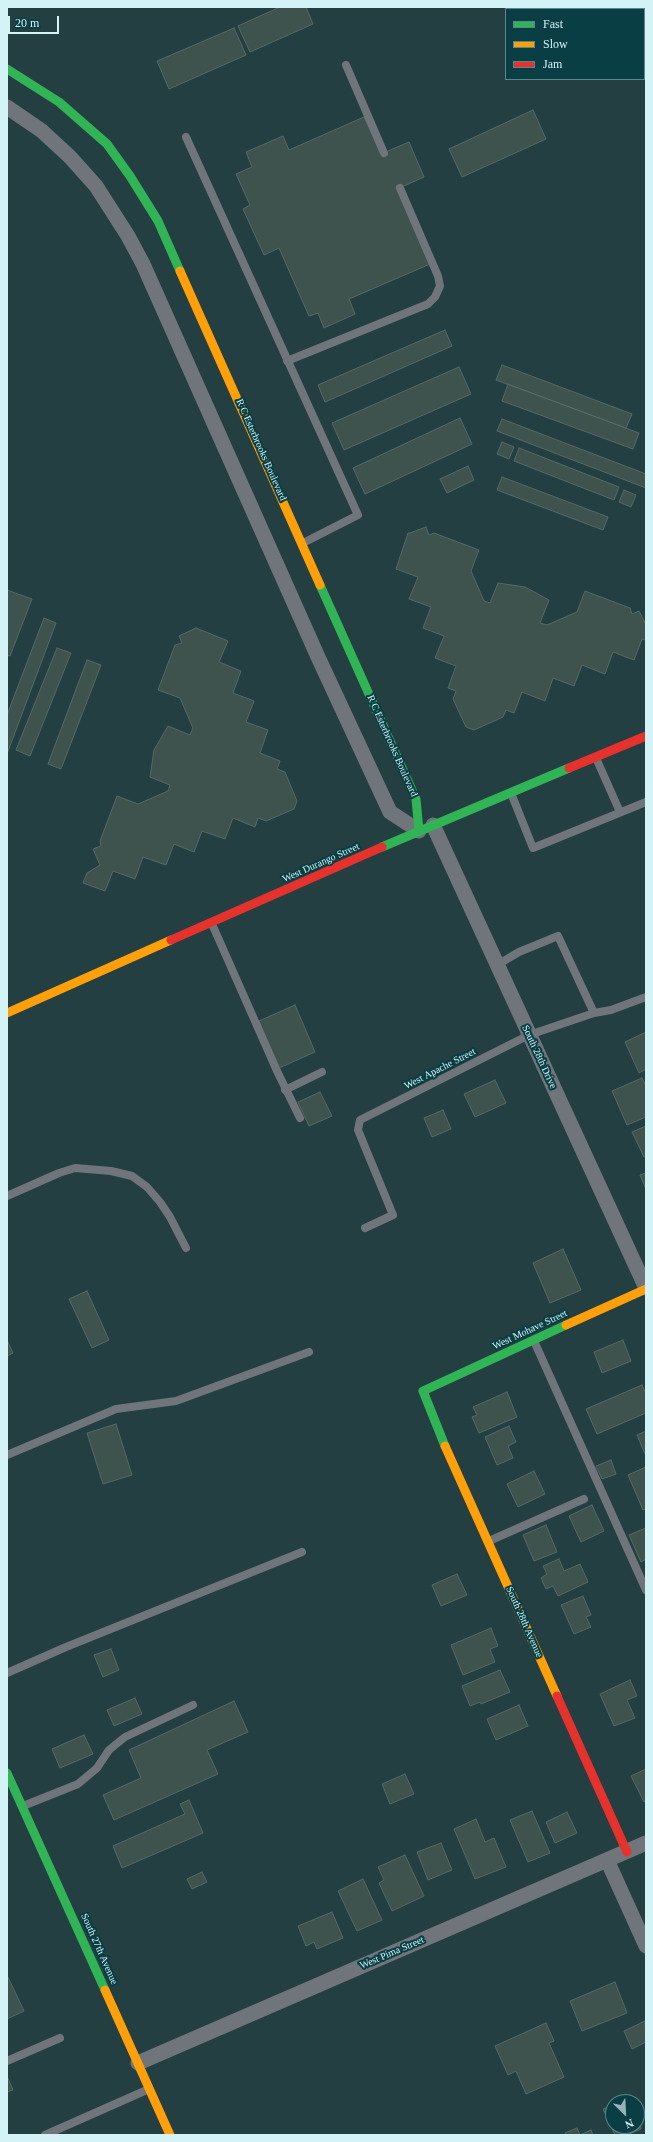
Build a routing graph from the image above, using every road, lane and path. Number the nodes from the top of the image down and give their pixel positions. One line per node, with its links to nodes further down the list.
1 (346, 65): 5 (lane)
2 (7, 69): 8 (street, R C Esterbrooks Boulevard)
3 (7, 107): 14 (street)
4 (186, 137): 7 (lane)
5 (384, 153)
6 (400, 188): 7 (lane)
7 (287, 362): 8 (lane)
8 (302, 544): 14 (street, R C Esterbrooks Boulevard)
9 (646, 736): 10 (street, West Durango Street)
10 (596, 757): 11 (street, West Durango Street); 13 (lane)
11 (511, 793): 13 (lane); 14 (street, West Durango Street)
12 (646, 802): 13 (lane)
13 (620, 812)
14 (426, 828): 15 (street, West Durango Street); 16 (street, South 28th Drive)
15 (212, 923): 18 (street, West Durango Street); 22 (lane)
16 (497, 965): 19 (lane); 20 (street, South 28th Drive)
17 (646, 997): 19 (lane, West Apache Street)
18 (7, 1013)
19 (594, 1013): 20 (lane, West Apache Street)
20 (529, 1035): 25 (lane, West Apache Street); 27 (street, South 28th Drive)
21 (322, 1072): 22 (lane)
22 (285, 1090): 23 (lane)
23 (300, 1118)
24 (7, 1196): 26 (lane)
25 (365, 1228)
26 (186, 1248)
27 (646, 1288): 28 (street, West Mohave Street)
28 (533, 1340): 30 (street, West Mohave Street); 35 (lane)
29 (309, 1352): 31 (lane)
30 (423, 1391): 33 (street, South 28th Avenue)
31 (7, 1455)
32 (584, 1499): 33 (lane)
33 (488, 1541): 41 (street, South 28th Avenue)
34 (302, 1552): 36 (lane)
35 (646, 1590)
36 (7, 1673)
37 (193, 1705): 39 (lane)
38 (7, 1773): 39 (street, South 27th Avenue)
39 (22, 1806): 46 (street, South 27th Avenue)
40 (646, 1843): 41 (street, West Pima Street)
41 (627, 1852): 42 (street, West Pima Street)
42 (607, 1860): 43 (street); 46 (street, West Pima Street)
43 (646, 1946)
44 (60, 2038): 45 (lane)
45 (7, 2061)
46 (138, 2063): 47 (street, South 27th Avenue)
47 (149, 2089): 48 (lane); 49 (street, South 27th Avenue)
48 (46, 2135)
49 (170, 2135)

